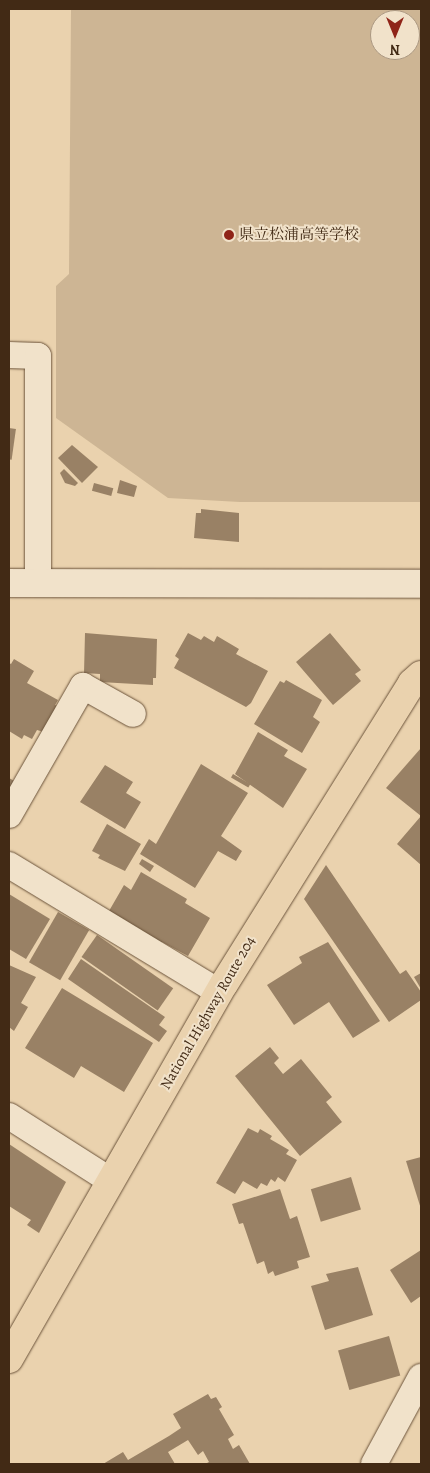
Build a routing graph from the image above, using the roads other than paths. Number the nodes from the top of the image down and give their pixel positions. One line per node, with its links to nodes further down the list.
1 (9, 355): 3 (street)
2 (9, 583): 3 (street)
3 (38, 583): 4 (street)
4 (421, 584)
5 (421, 675): 9 (highway, National Highway Route 204)
6 (133, 714): 7 (street)
7 (9, 815)
8 (9, 865): 9 (street)
9 (219, 992): 11 (highway, National Highway Route 204)
10 (9, 1116): 11 (street)
11 (111, 1180): 12 (highway, National Highway Route 204)
12 (9, 1359)
13 (421, 1377): 14 (street)
14 (374, 1464)

